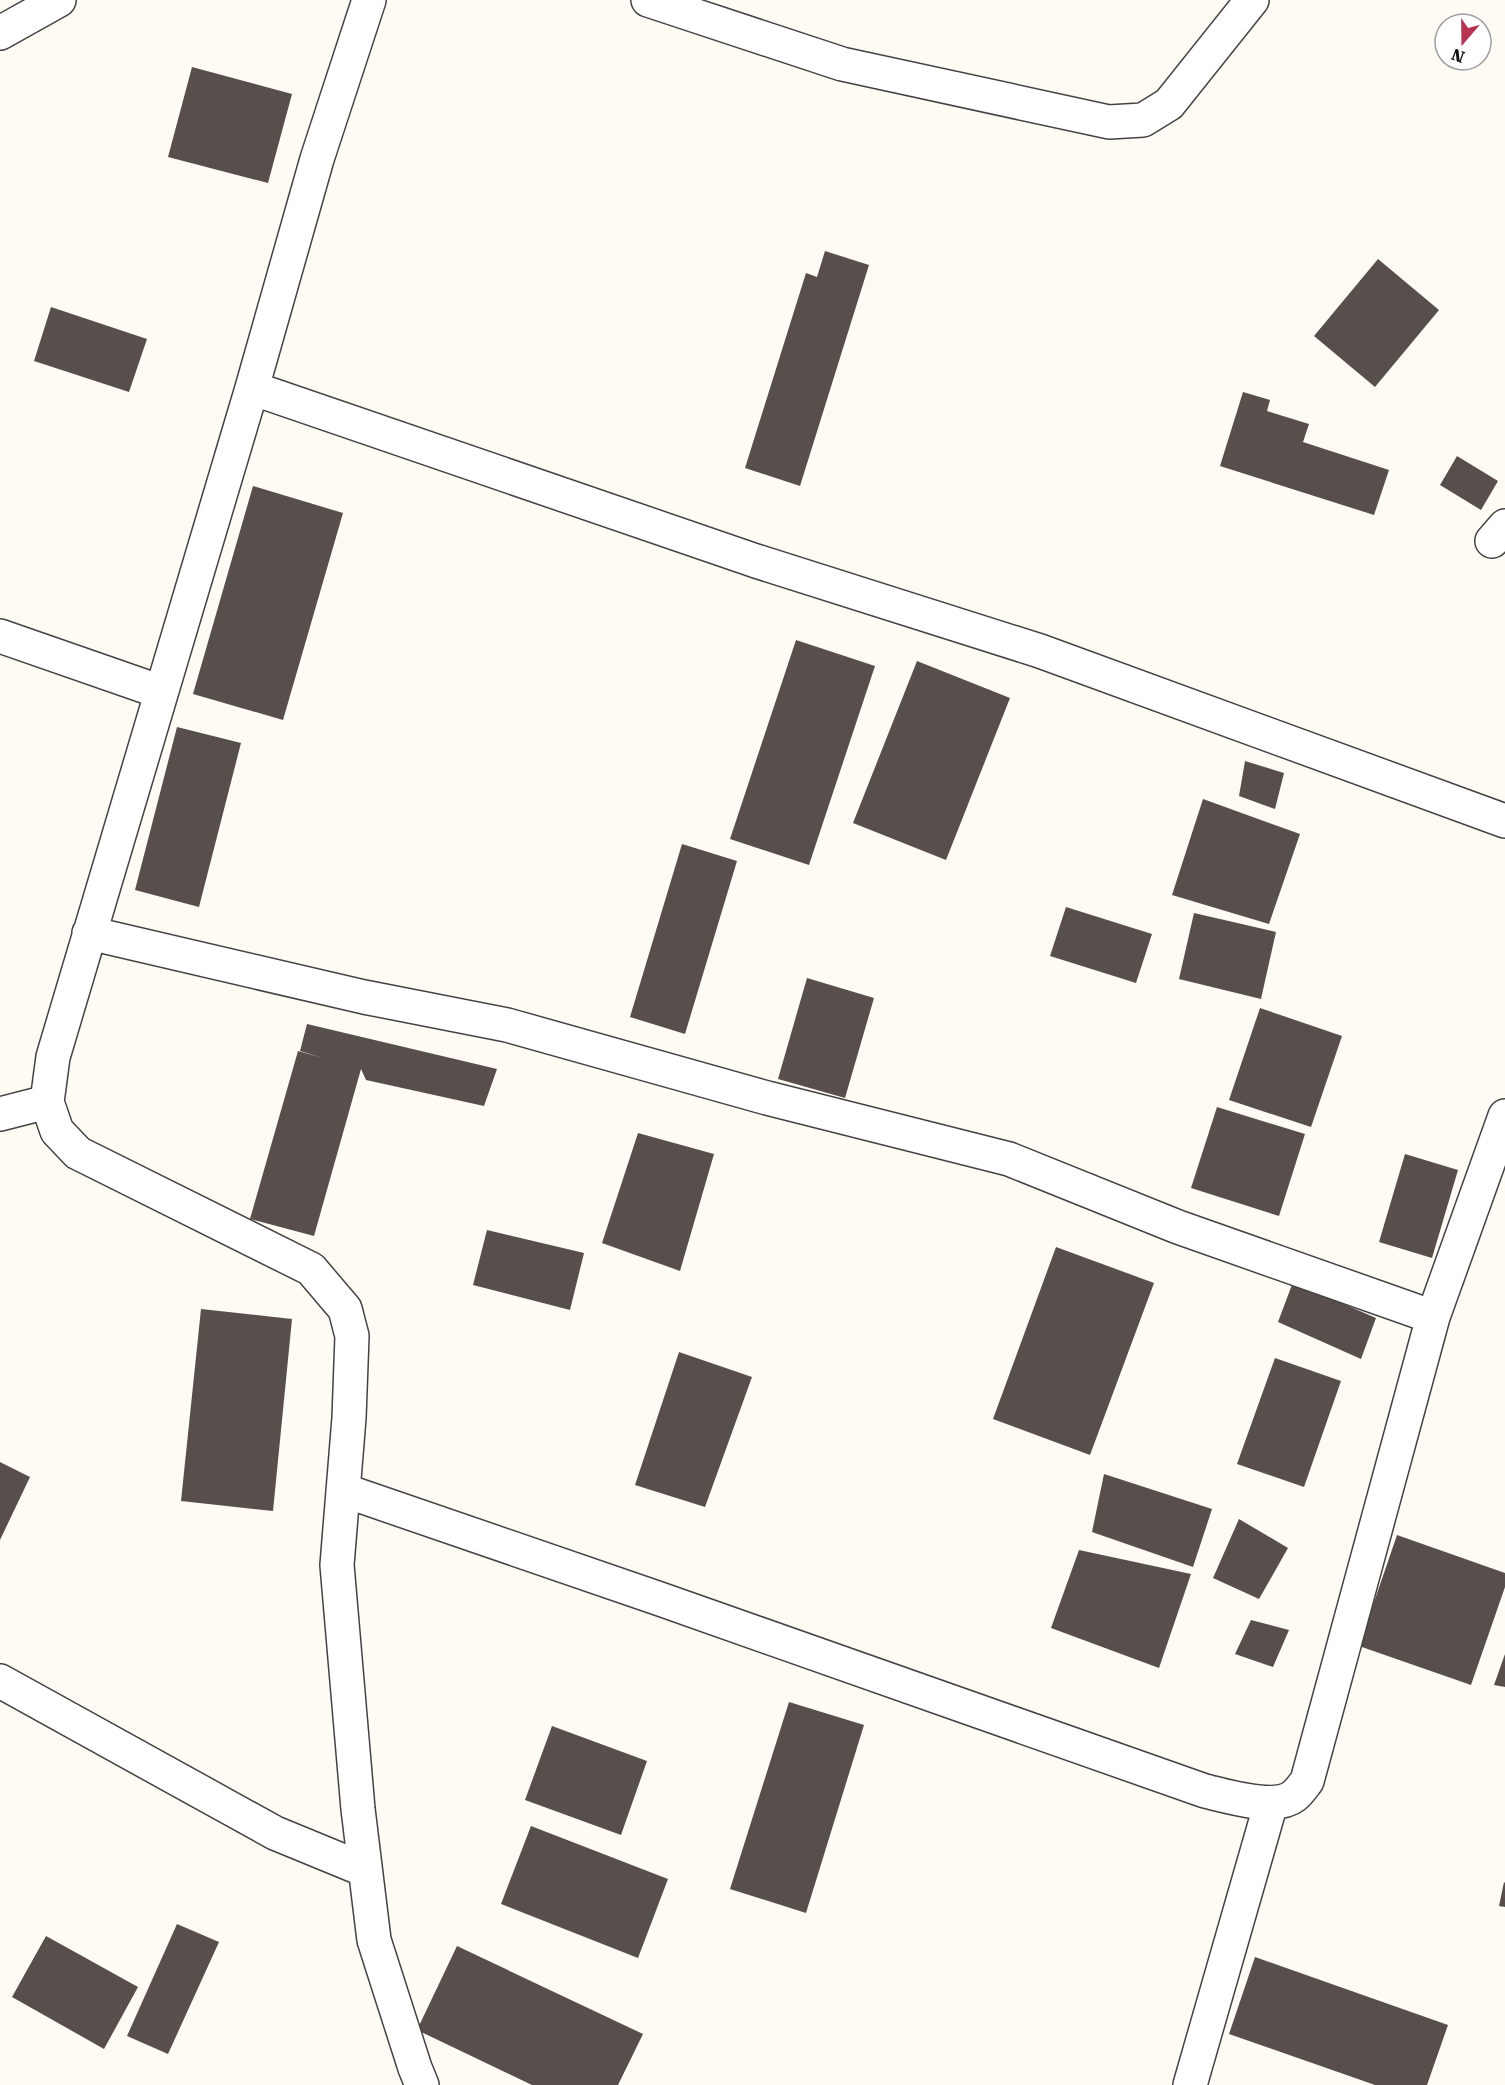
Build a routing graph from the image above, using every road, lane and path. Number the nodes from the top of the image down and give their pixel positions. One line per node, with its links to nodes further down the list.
1 (59, 0): 5 (street)
2 (369, 0): 6 (street)
3 (648, 0): 4 (street)
4 (1252, 0)
5 (0, 33)
6 (252, 388): 8 (street); 9 (street)
7 (0, 636): 8 (street)
8 (161, 692): 10 (street)
9 (1505, 821)
10 (89, 933): 11 (street); 14 (street)
11 (47, 1102): 12 (street); 15 (street)
12 (0, 1114)
13 (1505, 1116): 14 (street)
14 (1433, 1317): 17 (street)
15 (343, 1490): 17 (street); 18 (street)
16 (0, 1681): 18 (street)
17 (1271, 1803): 20 (street)
18 (365, 1870): 19 (street)
19 (422, 2085)
20 (1190, 2085)

